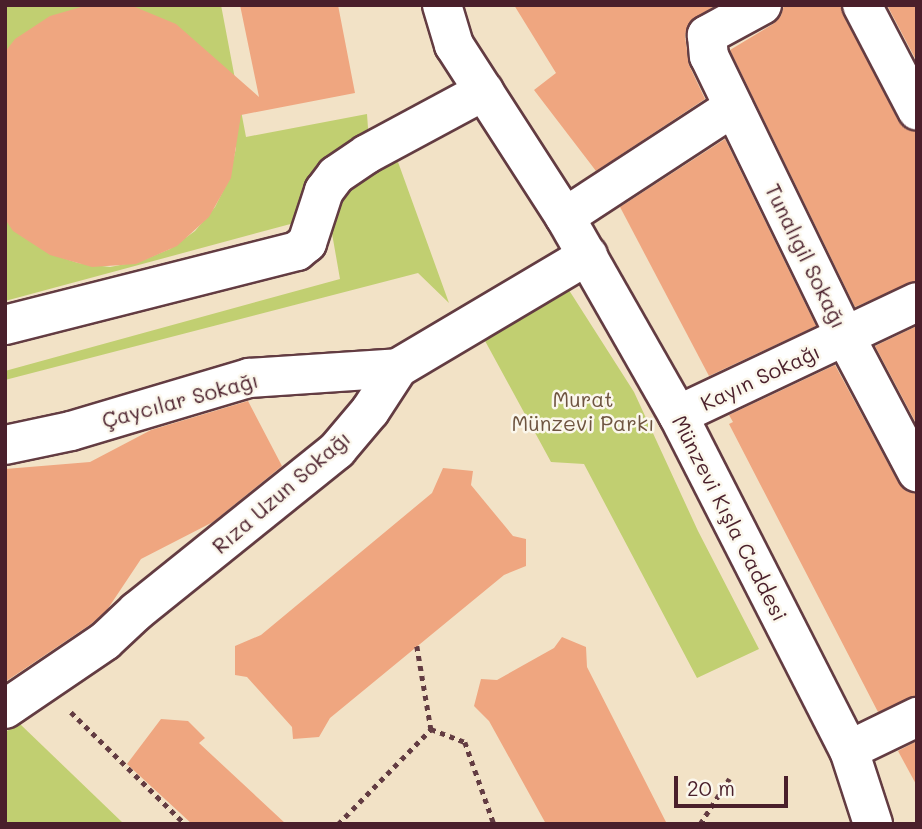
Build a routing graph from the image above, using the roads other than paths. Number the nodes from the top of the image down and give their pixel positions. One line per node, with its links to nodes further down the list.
1 (442, 5): 4 (street, Münzevi Kışla Caddesi)
2 (761, 5): 5 (street, Tunalıgil Sokağı)
3 (862, 5): 6 (street)
4 (484, 91): 7 (street, Münzevi Kışla Caddesi); 10 (street)
5 (733, 107): 7 (street); 11 (street, Tunalıgil Sokağı)
6 (917, 110)
7 (565, 217): 8 (street, Münzevi Kışla Caddesi)
8 (588, 254): 12 (street, Rıza Uzun Sokağı); 13 (street, Münzevi Kışla Caddesi)
9 (917, 302): 11 (street, Kayın Sokağı)
10 (5, 325)
11 (846, 338): 13 (street, Kayın Sokağı); 15 (street, Tunalıgil Sokağı)
12 (398, 368): 14 (street, Çaycılar Sokağı); 16 (street, Rıza Uzun Sokağı)
13 (678, 415): 18 (street, Münzevi Kışla Caddesi)
14 (5, 444)
15 (917, 472)
16 (5, 709)
17 (917, 717): 18 (street)
18 (849, 750): 19 (street, Münzevi Kışla Caddesi)
19 (873, 824)

